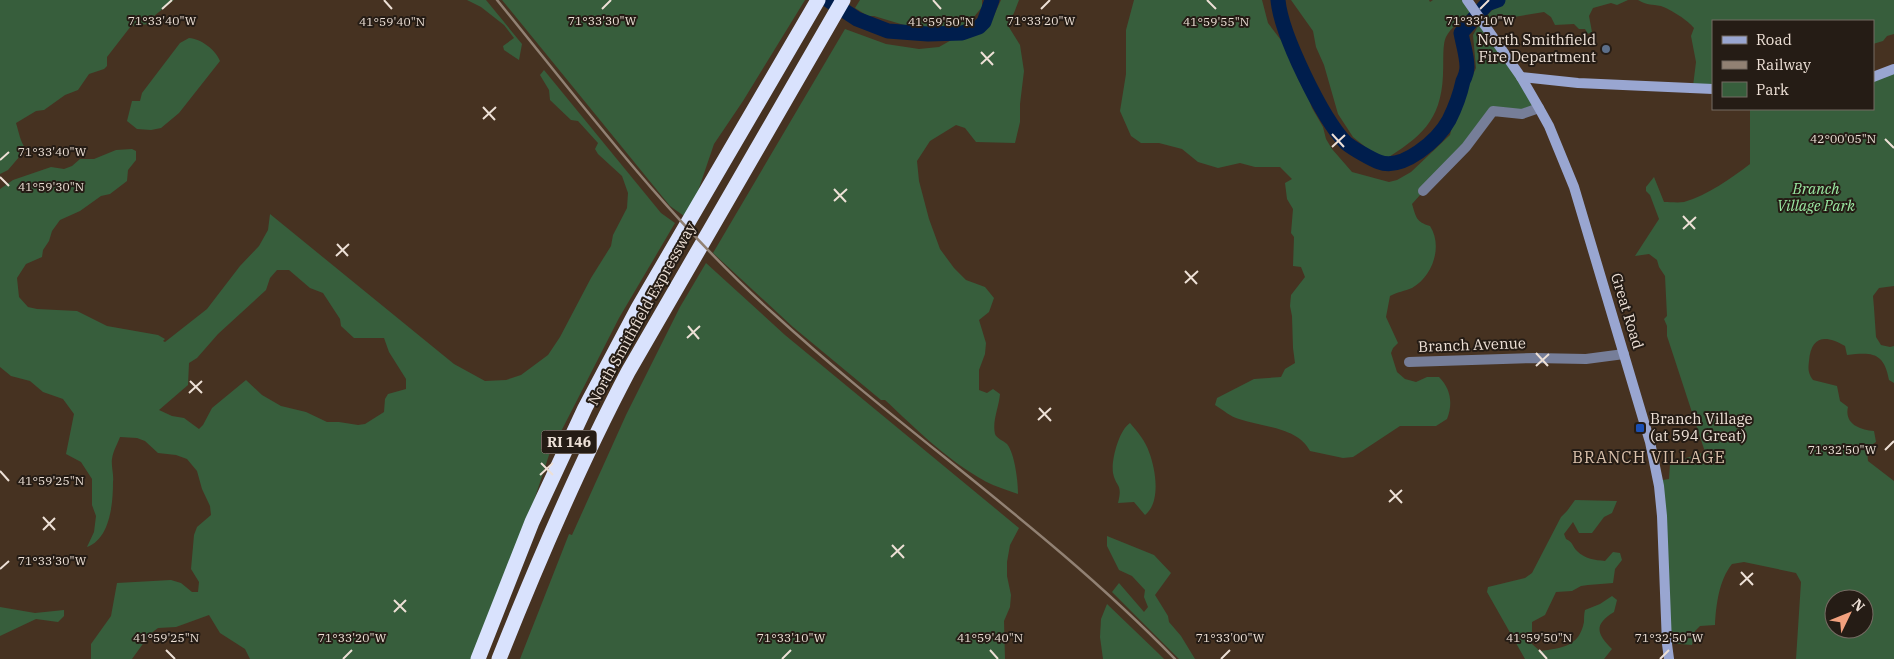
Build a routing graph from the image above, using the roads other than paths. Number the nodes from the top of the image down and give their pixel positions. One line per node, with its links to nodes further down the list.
1 (818, 0): 12 (highway, North Smithfield Expressway / RI 146)
2 (843, 0): 13 (highway, North Smithfield Expressway / RI 146)
3 (1467, 0): 5 (main road, Great Road)
4 (1894, 69): 6 (main road)
5 (1521, 77): 7 (main road); 8 (main road, Great Road)
6 (1874, 77)
7 (1712, 89)
8 (1540, 108): 9 (street); 10 (main road, Great Road)
9 (1423, 191)
10 (1624, 354): 11 (street, Branch Avenue); 14 (main road, Great Road)
11 (1409, 362)
12 (478, 659)
13 (499, 659)
14 (1669, 659)

